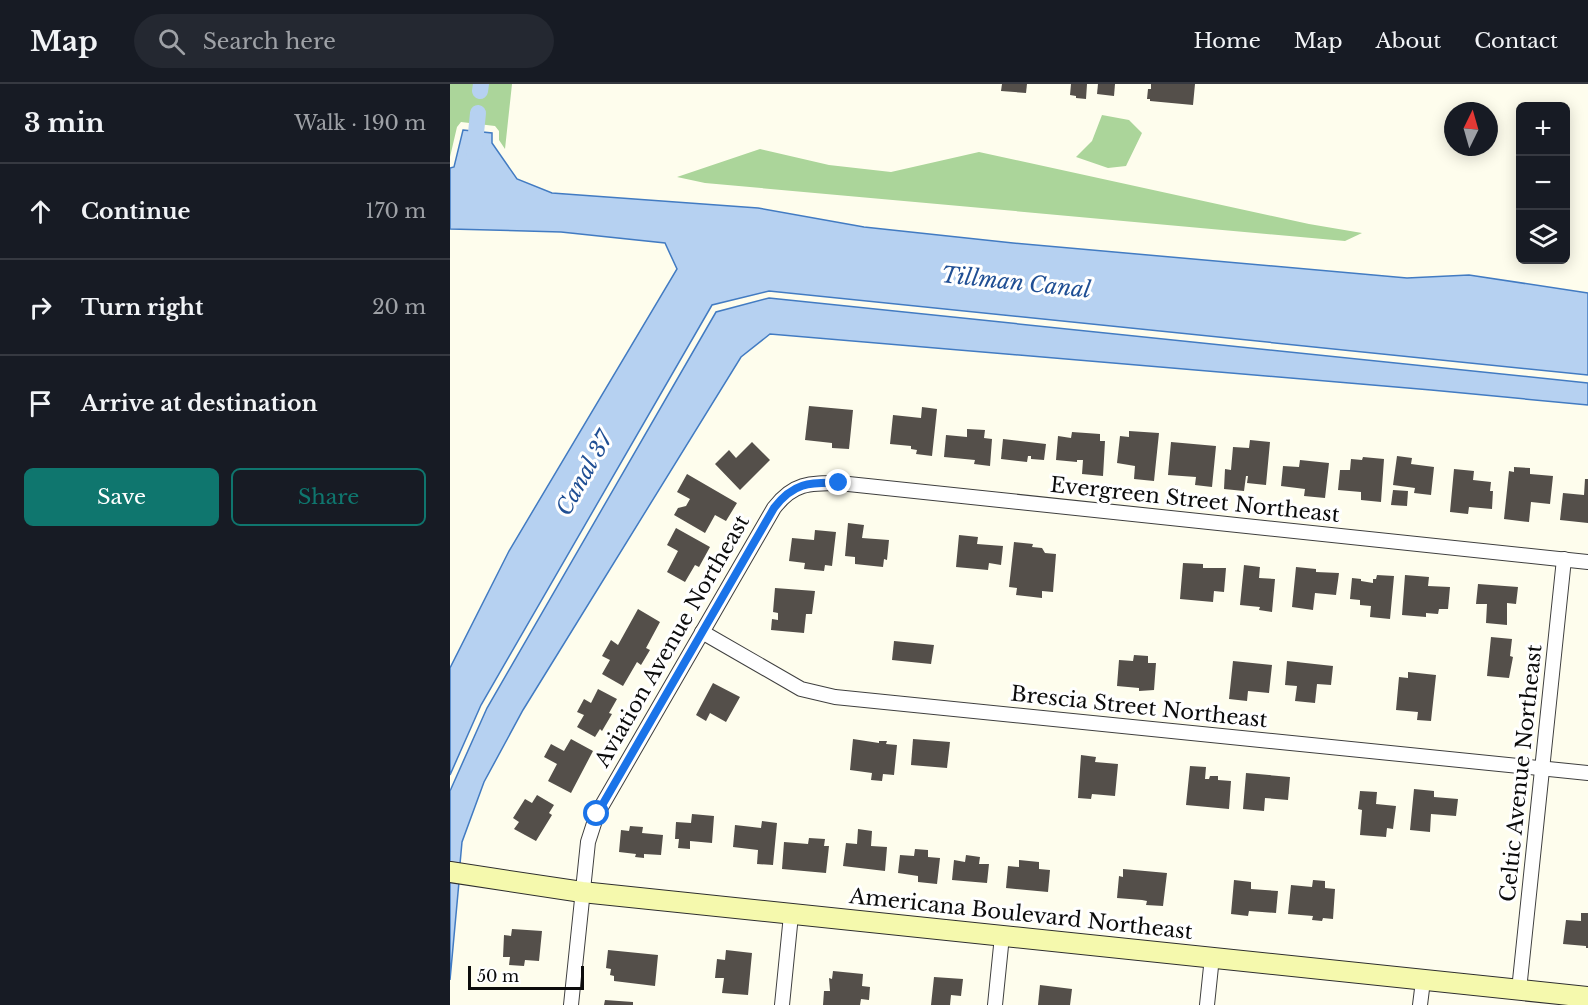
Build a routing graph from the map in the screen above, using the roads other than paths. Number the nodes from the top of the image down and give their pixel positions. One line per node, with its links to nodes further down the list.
1 (799, 486): 2 (street, Evergreen Street Northeast); 4 (street, Aviation Avenue Northeast)
2 (1564, 559): 3 (street, Evergreen Street Northeast); 5 (street, Celtic Avenue Northeast)
3 (1588, 562)
4 (702, 632): 5 (street, Brescia Street Northeast); 8 (street, Aviation Avenue Northeast)
5 (1543, 769): 6 (street, Brescia Street Northeast); 13 (street, Celtic Avenue Northeast)
6 (1588, 773)
7 (458, 873): 8 (street, Americana Boulevard Northeast)
8 (582, 892): 9 (street, Americana Boulevard Northeast); 15 (street, Aviation Avenue Northeast)
9 (791, 915): 10 (street, Americana Boulevard Northeast); 16 (street)
10 (1002, 936): 11 (street, Americana Boulevard Northeast); 17 (street)
11 (1212, 957): 12 (street, Americana Boulevard Northeast); 18 (street)
12 (1423, 981): 13 (street, Americana Boulevard Northeast); 19 (street)
13 (1519, 990): 14 (street, Americana Boulevard Northeast)
14 (1588, 997)
15 (571, 1005)
16 (782, 1005)
17 (995, 1005)
18 (1207, 1005)
19 (1420, 1005)

